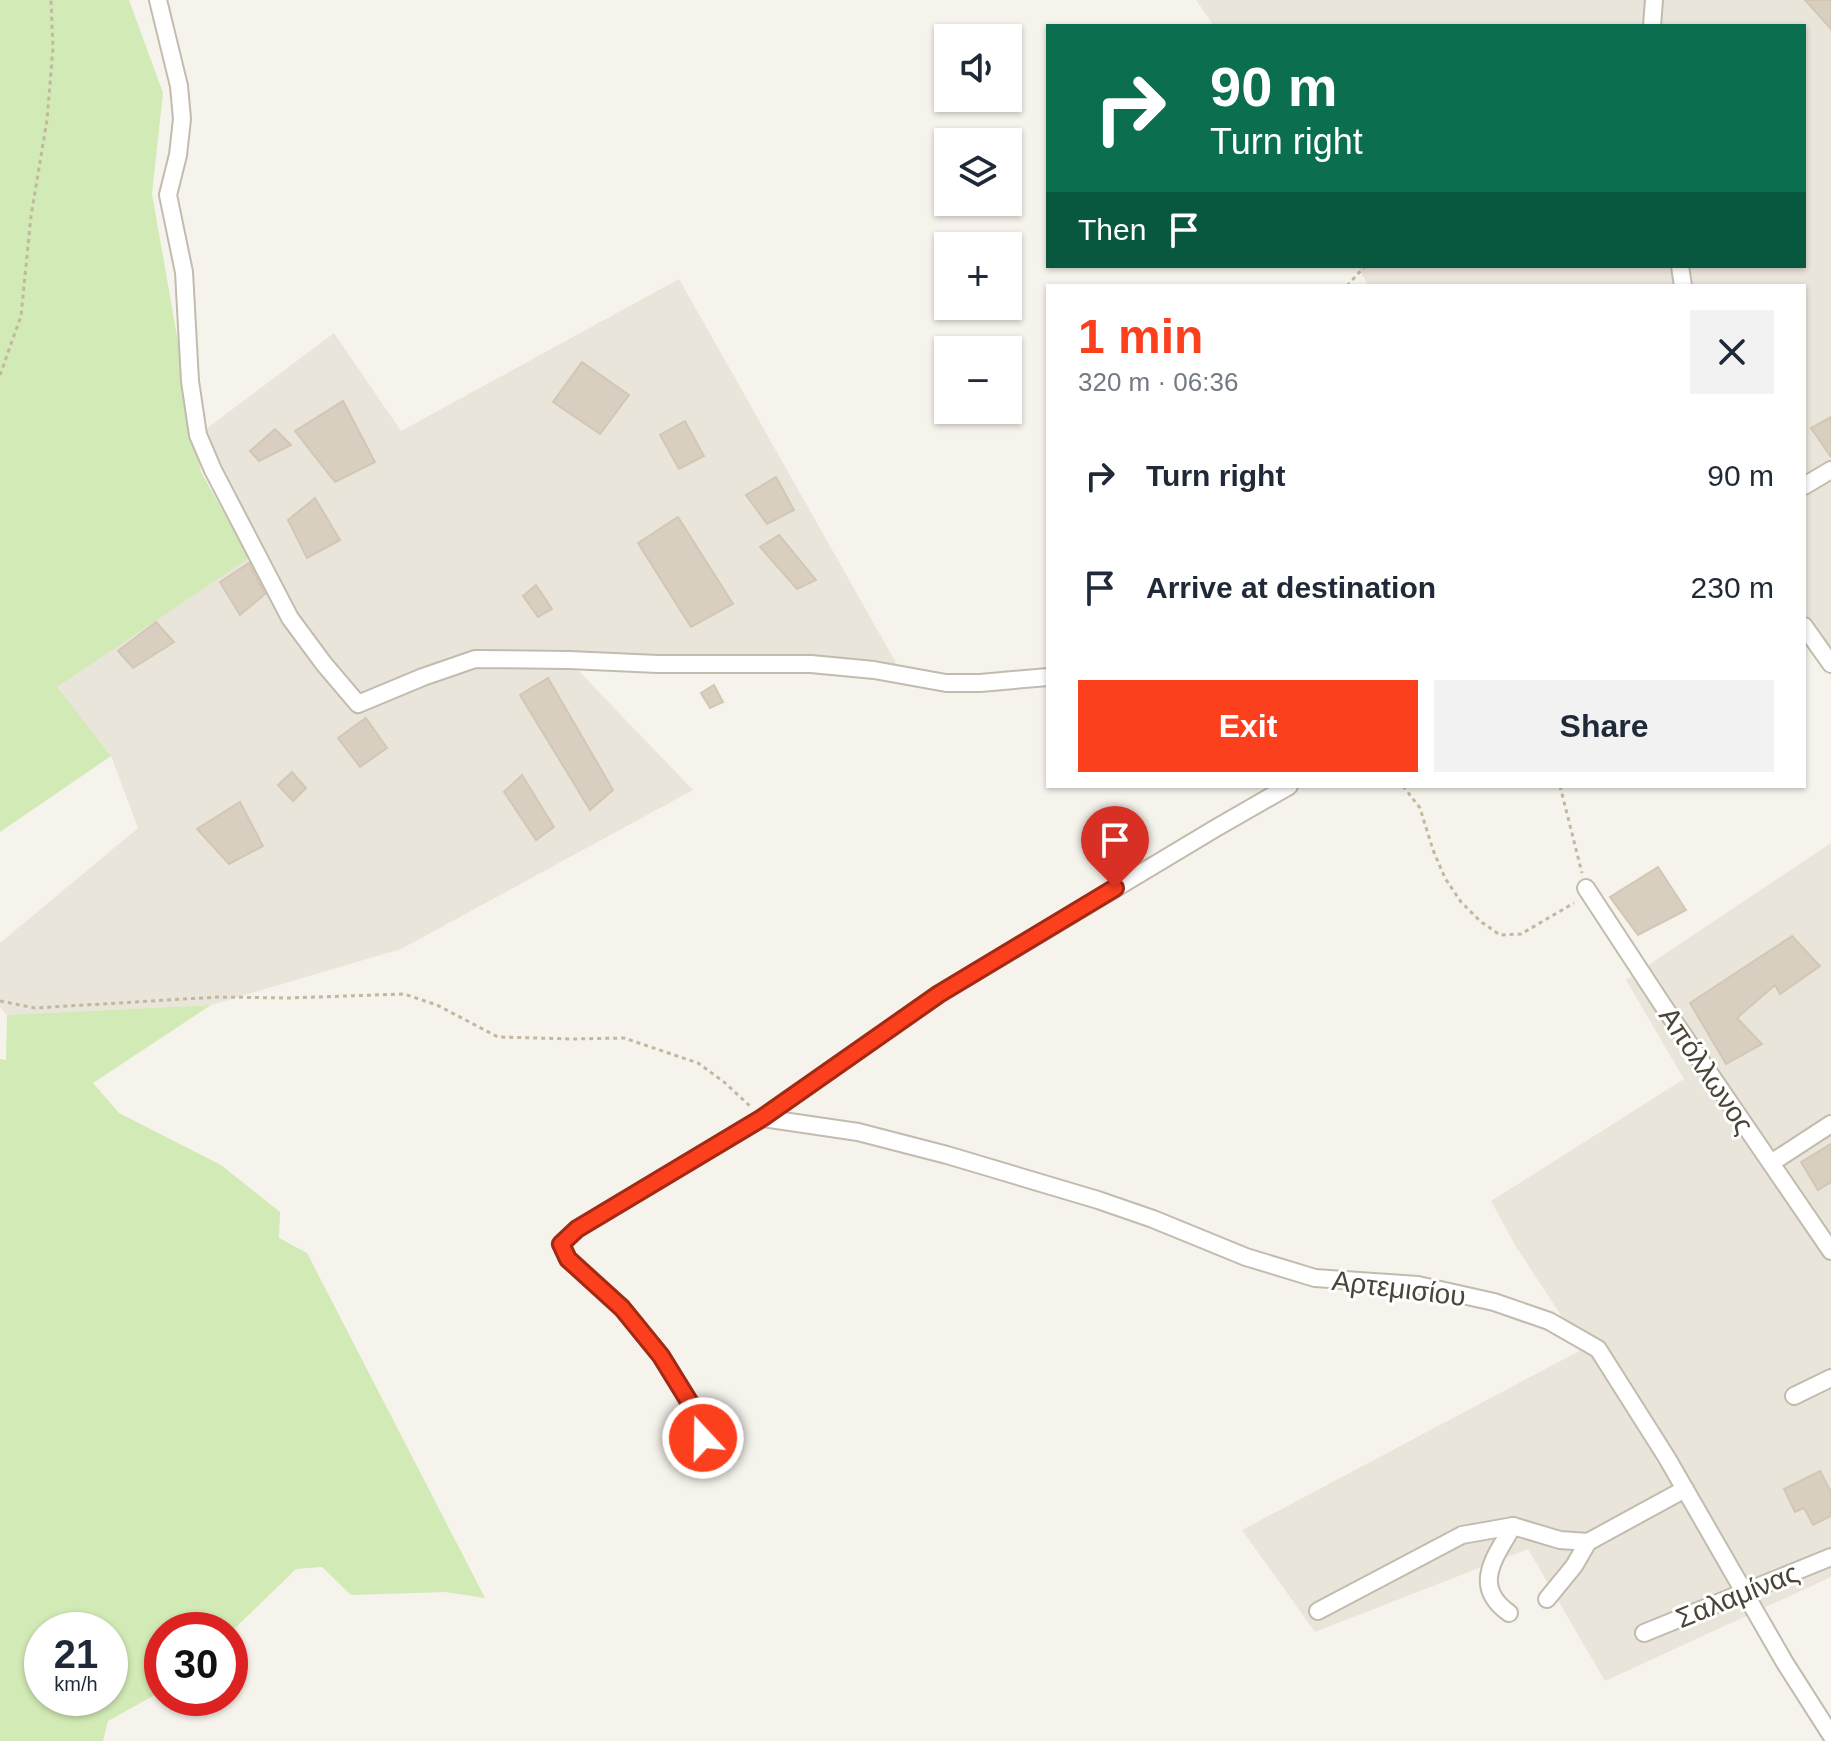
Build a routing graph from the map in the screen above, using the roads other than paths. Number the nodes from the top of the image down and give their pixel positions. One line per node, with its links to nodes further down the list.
1 (158, 0): 8 (street)
2 (1654, 0): 3 (street)
3 (1652, 24)
4 (1831, 470): 5 (street)
5 (1806, 485)
6 (1806, 629): 7 (street)
7 (1831, 664)
8 (1046, 677)
9 (1286, 788): 11 (street)
10 (1586, 888): 13 (street, Απόλλωνος)
11 (762, 1118): 17 (street); 18 (street, Αρτεμισίου)
12 (1831, 1124): 13 (street)
13 (1771, 1163): 14 (street, Απόλλωνος)
14 (1831, 1251)
15 (1831, 1378): 16 (street)
16 (1794, 1396)
17 (703, 1438)
18 (1685, 1489): 20 (street); 22 (street, Αρτεμισίου)
19 (1513, 1526): 20 (street); 24 (street); 25 (street)
20 (1588, 1542): 23 (street)
21 (1831, 1557): 22 (street, Σαλαμίνας)
22 (1744, 1592): 26 (street, Σαλαμίνας); 27 (street, Αρτεμισίου)
23 (1547, 1599)
24 (1318, 1611)
25 (1509, 1613)
26 (1644, 1633)
27 (1831, 1735)

